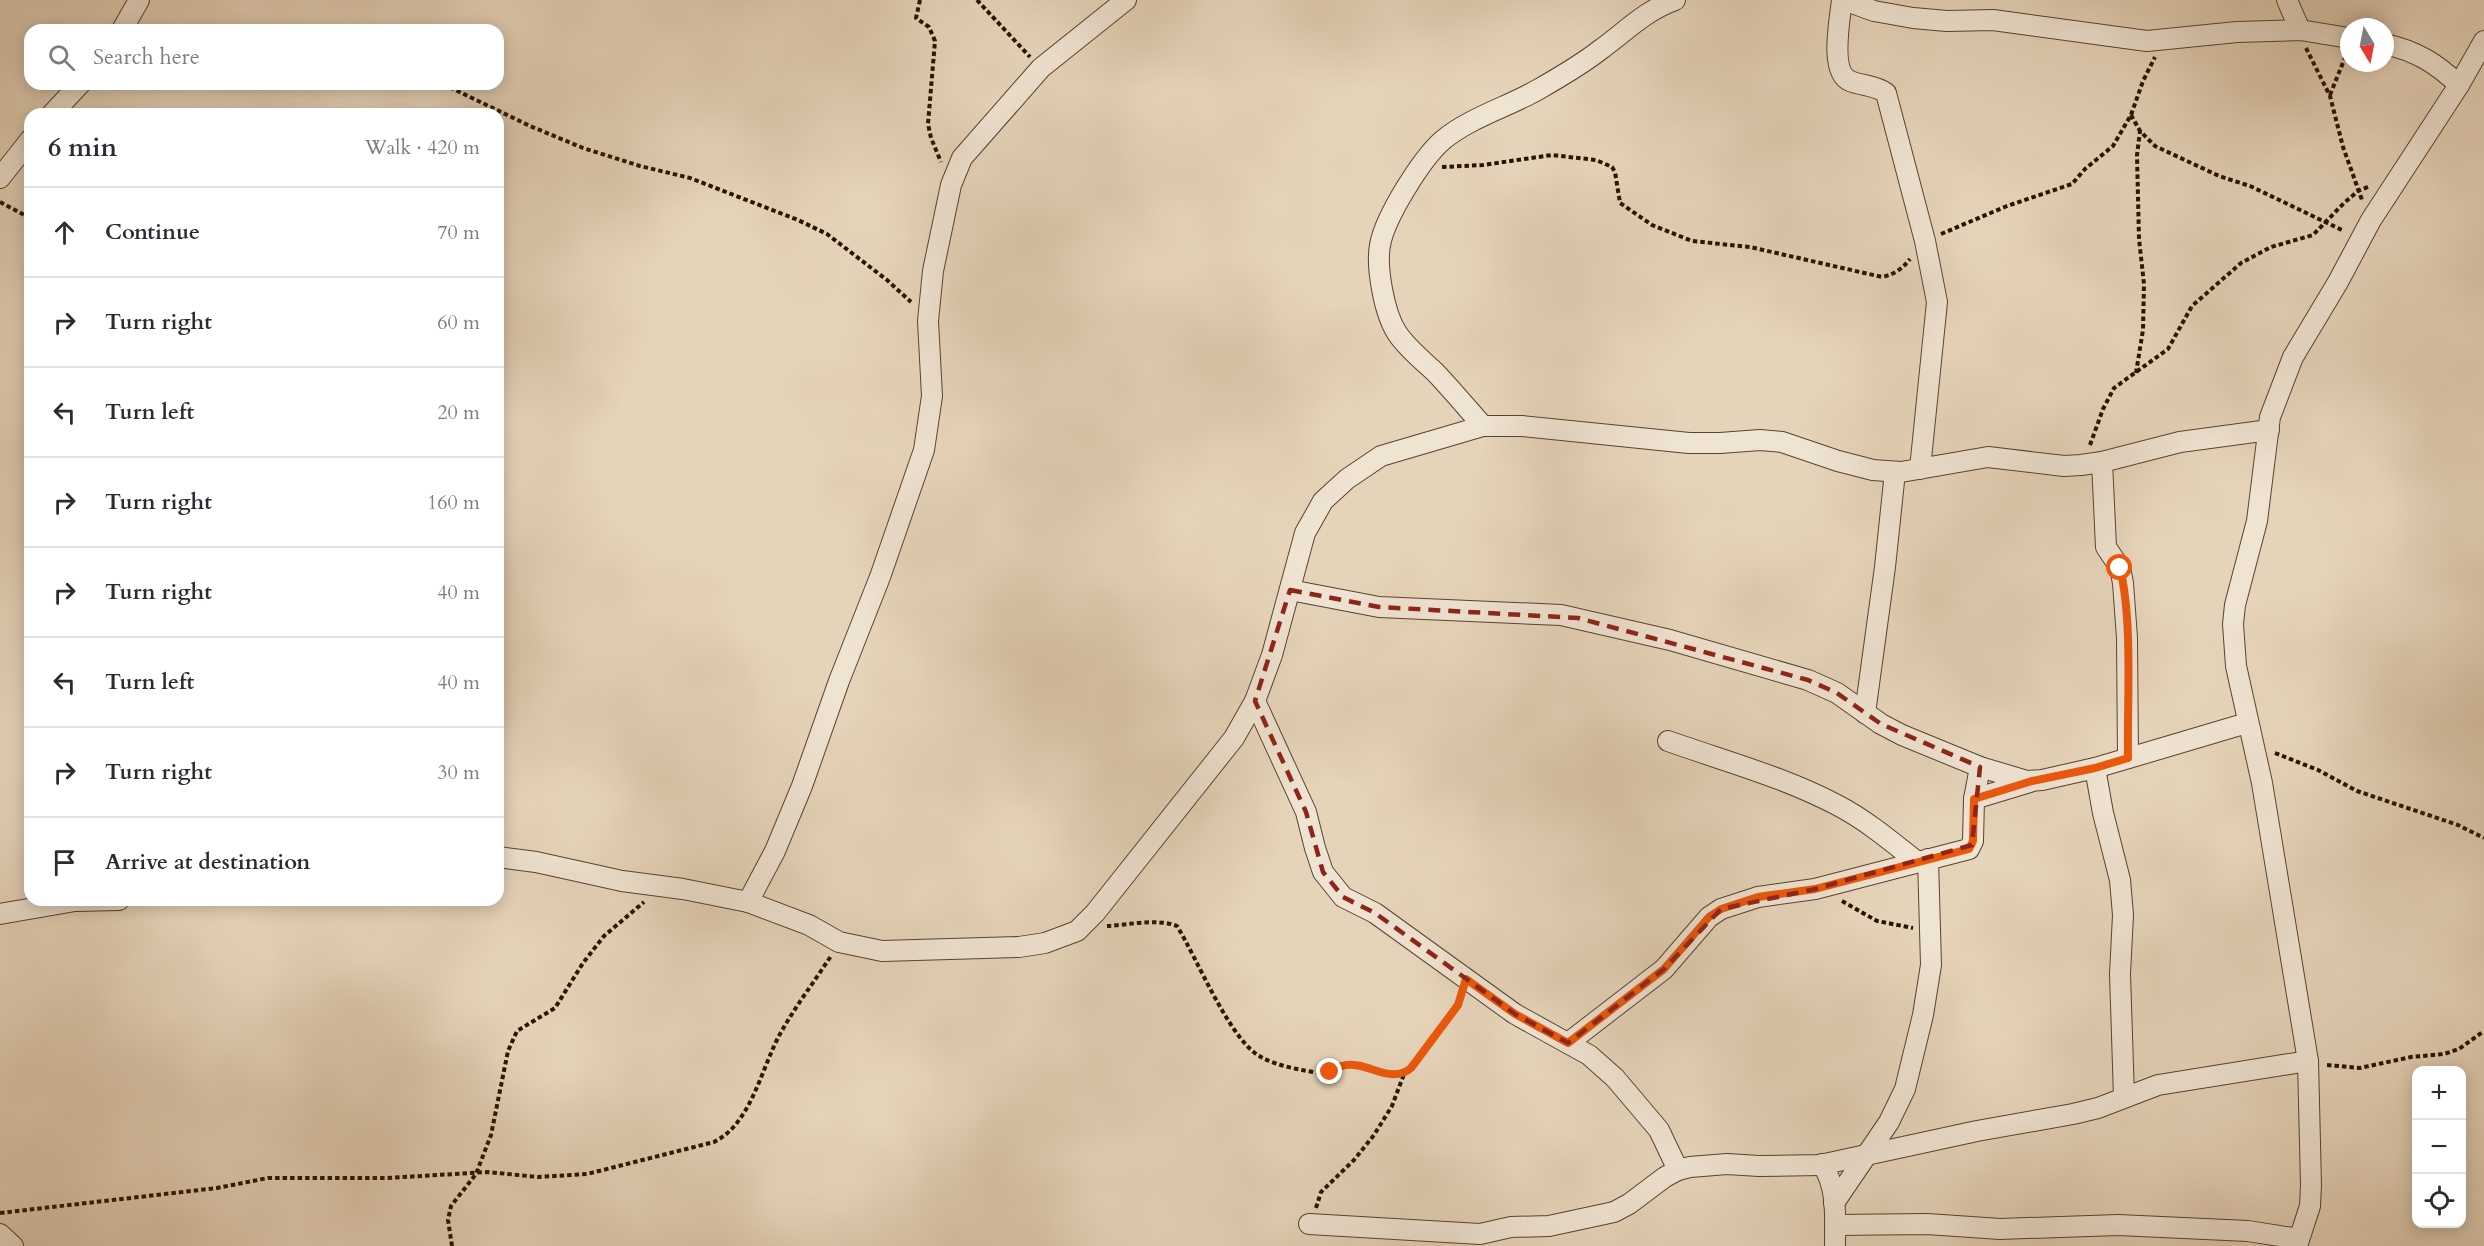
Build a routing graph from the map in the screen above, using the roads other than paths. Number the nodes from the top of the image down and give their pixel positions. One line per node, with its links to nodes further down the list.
1 (139, 0): 6 (street)
2 (1126, 0): 33 (street)
3 (1675, 0): 16 (street)
4 (1843, 0): 7 (street); 19 (street)
5 (2287, 0): 7 (street)
6 (125, 24)
7 (2300, 30): 8 (street)
8 (2340, 37)
9 (2484, 41): 11 (street)
10 (2394, 46): 11 (street)
11 (2458, 85): 17 (street)
12 (74, 90): 13 (street)
13 (58, 108)
14 (24, 148): 15 (street)
15 (0, 178)
16 (1483, 426): 20 (street); 21 (street)
17 (2269, 430): 18 (street); 24 (street)
18 (2102, 462): 19 (street); 26 (street)
19 (1920, 469): 20 (street)
20 (1895, 472): 23 (street)
21 (1290, 590): 22 (street); 23 (street)
22 (1255, 701): 33 (street); 36 (street)
23 (1865, 713): 27 (street)
24 (2247, 723): 26 (street); 37 (street)
25 (1668, 741): 32 (street)
26 (2128, 758): 28 (street)
27 (1980, 767): 29 (street); 30 (street)
28 (2095, 768): 29 (street); 38 (street)
29 (2032, 781): 30 (street)
30 (1974, 799): 32 (street)
31 (504, 858): 33 (street)
32 (1922, 860): 36 (street); 39 (street)
33 (748, 902)
34 (48, 906): 35 (street)
35 (0, 915)
36 (1568, 1043): 41 (street)
37 (2308, 1063): 38 (street); 46 (street)
38 (2124, 1097): 39 (street)
39 (1868, 1155): 40 (street); 42 (street)
40 (1822, 1164): 41 (street); 42 (street)
41 (1678, 1170): 43 (street)
42 (1834, 1203): 44 (street)
43 (1308, 1224)
44 (1835, 1225): 46 (street); 48 (street)
45 (0, 1234): 47 (street)
46 (2298, 1242)
47 (13, 1246)
48 (1835, 1246)

